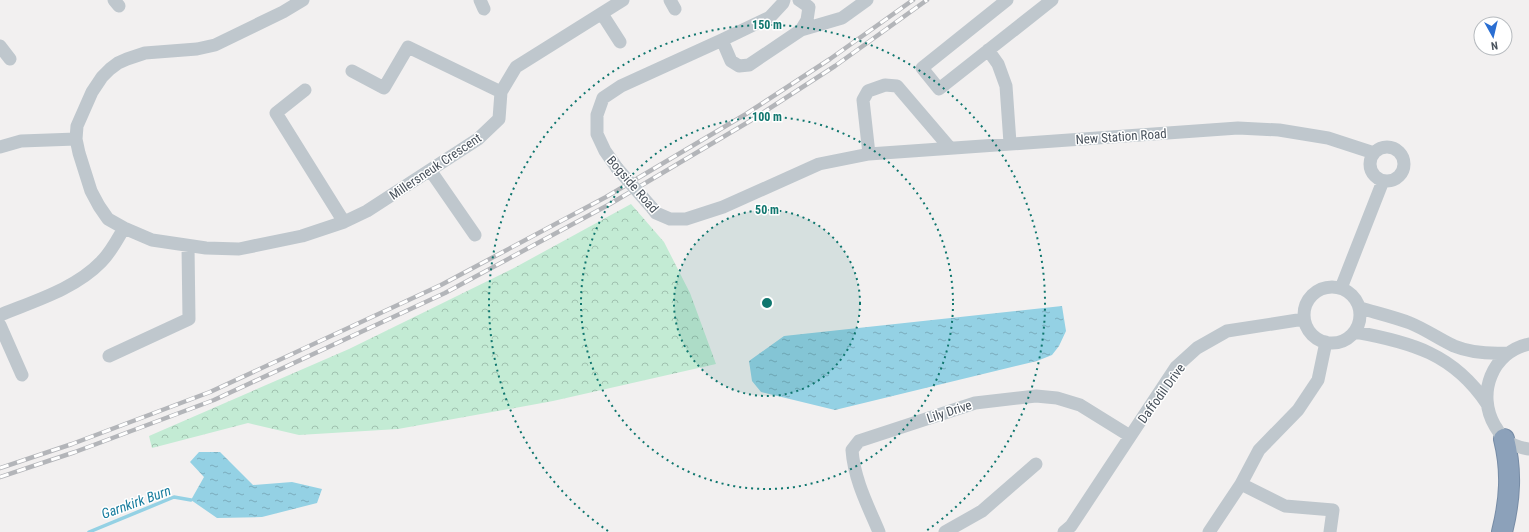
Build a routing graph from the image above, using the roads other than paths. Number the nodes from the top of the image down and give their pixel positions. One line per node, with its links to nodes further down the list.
1 (303, 0): 18 (street, Millersneuk Crescent)
2 (623, 0): 8 (street, Millersneuk Crescent)
3 (784, 0): 10 (street, Bogside Road)
4 (867, 0): 9 (street)
5 (1007, 0): 13 (street)
6 (1052, 0): 13 (street)
7 (809, 2): 9 (street)
8 (602, 14): 11 (street); 17 (street, Millersneuk Crescent)
9 (801, 30): 10 (street)
10 (722, 40): 23 (street, Bogside Road, bridge)
11 (620, 42)
12 (0, 46): 14 (street)
13 (988, 50): 19 (street)
14 (10, 59)
15 (352, 71): 17 (street)
16 (305, 90): 26 (street)
17 (501, 92): 24 (street, Millersneuk Crescent)
18 (76, 139): 20 (street); 27 (street, Millersneuk Crescent)
19 (1010, 143): 21 (street, New Station Road); 22 (street, New Station Road)
20 (0, 147)
21 (950, 148): 23 (street, New Station Road); 23 (street)
22 (1374, 153): 25 (street); 25 (street)
23 (867, 154)
24 (430, 170): 26 (street, Millersneuk Crescent); 28 (street)
25 (1383, 181): 30 (street)
26 (344, 222): 29 (street, Millersneuk Crescent)
27 (124, 228): 29 (street, Millersneuk Crescent); 32 (street)
28 (475, 236)
29 (188, 246): 39 (street)
30 (1341, 288): 31 (street); 33 (street)
31 (1360, 308): 35 (street); 38 (street)
32 (0, 315)
33 (1304, 319): 36 (street); 42 (street, Daffodil Drive)
34 (0, 325): 40 (street)
35 (1355, 332): 36 (street); 41 (street)
36 (1326, 342): 46 (street)
37 (1529, 344): 38 (street)
38 (1508, 353): 41 (street)
39 (109, 356)
40 (22, 375)
41 (1487, 404): 43 (street)
42 (1130, 436): 47 (street, Lily Drive); 49 (street, Daffodil Drive)
43 (1504, 439): 44 (street); 52 (highway)
44 (1529, 449)
45 (1036, 464): 48 (street)
46 (1241, 484): 50 (street); 51 (street)
47 (879, 532)
48 (945, 532)
49 (1064, 532)
50 (1209, 532)
51 (1330, 532)
52 (1502, 532)

